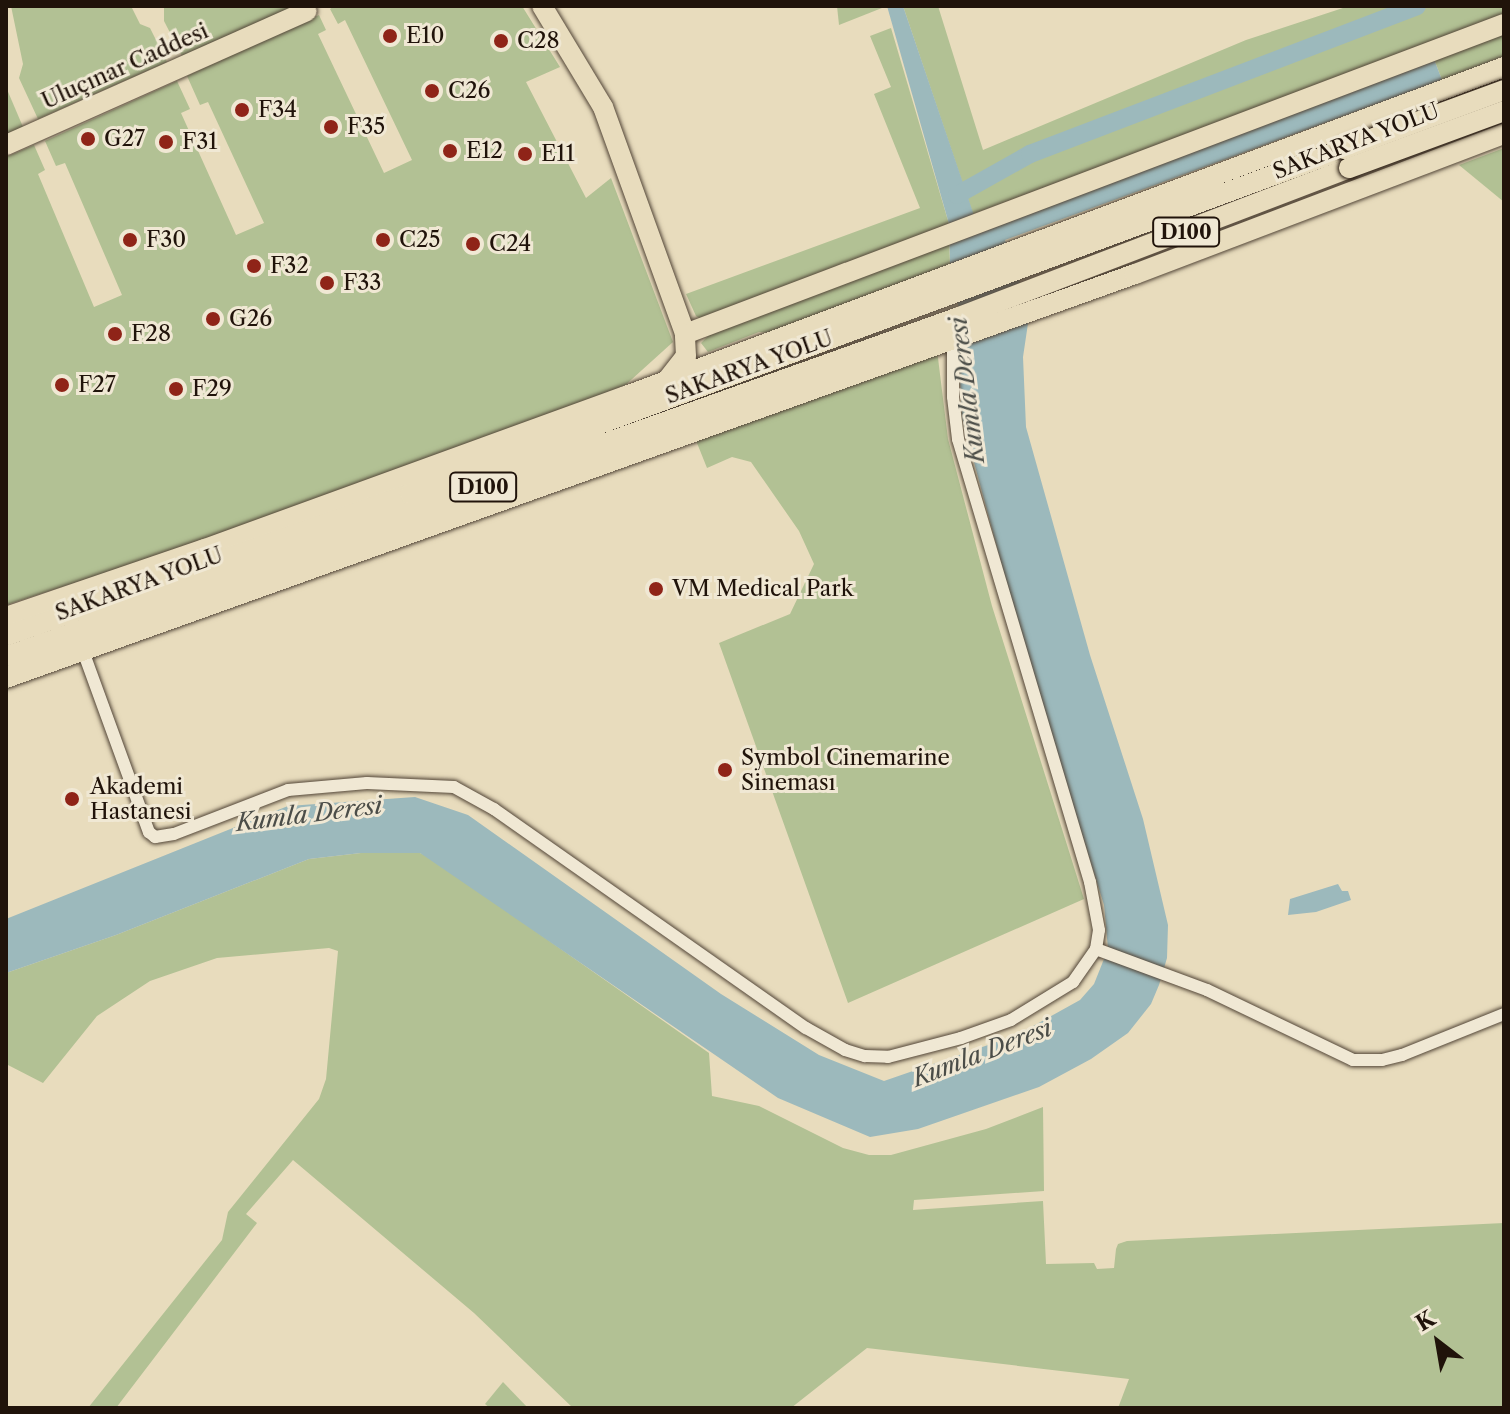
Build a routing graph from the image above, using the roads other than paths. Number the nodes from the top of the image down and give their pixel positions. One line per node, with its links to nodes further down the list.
1 (542, 6): 15 (main road)
2 (307, 11): 9 (main road, Uluçınar Caddesi)
3 (1503, 25): 15 (main road)
4 (1504, 67): 5 (main road)
5 (1470, 79): 8 (main road); 11 (main road)
6 (1504, 90): 10 (main road, D100, bridge)
7 (1504, 111): 10 (main road, SAKARYA YOLU / D100, bridge)
8 (1495, 137): 13 (main road)
9 (6, 145)
10 (1347, 159): 12 (main road, D100); 13 (main road, SAKARYA YOLU / D100)
11 (1184, 187): 12 (main road); 16 (main road)
12 (1048, 259): 19 (main road, D100)
13 (1031, 297): 14 (main road, SAKARYA YOLU / D100)
14 (959, 330): 20 (main road); 21 (main road, SAKARYA YOLU / D100); 23 (street)
15 (685, 334): 16 (main road); 17 (main road)
16 (773, 340): 17 (main road)
17 (665, 381): 18 (main road)
18 (6, 617)
19 (6, 636)
20 (83, 651): 22 (main road); 23 (street)
21 (6, 657)
22 (6, 678)
23 (1098, 950): 24 (street)
24 (1504, 1014)

